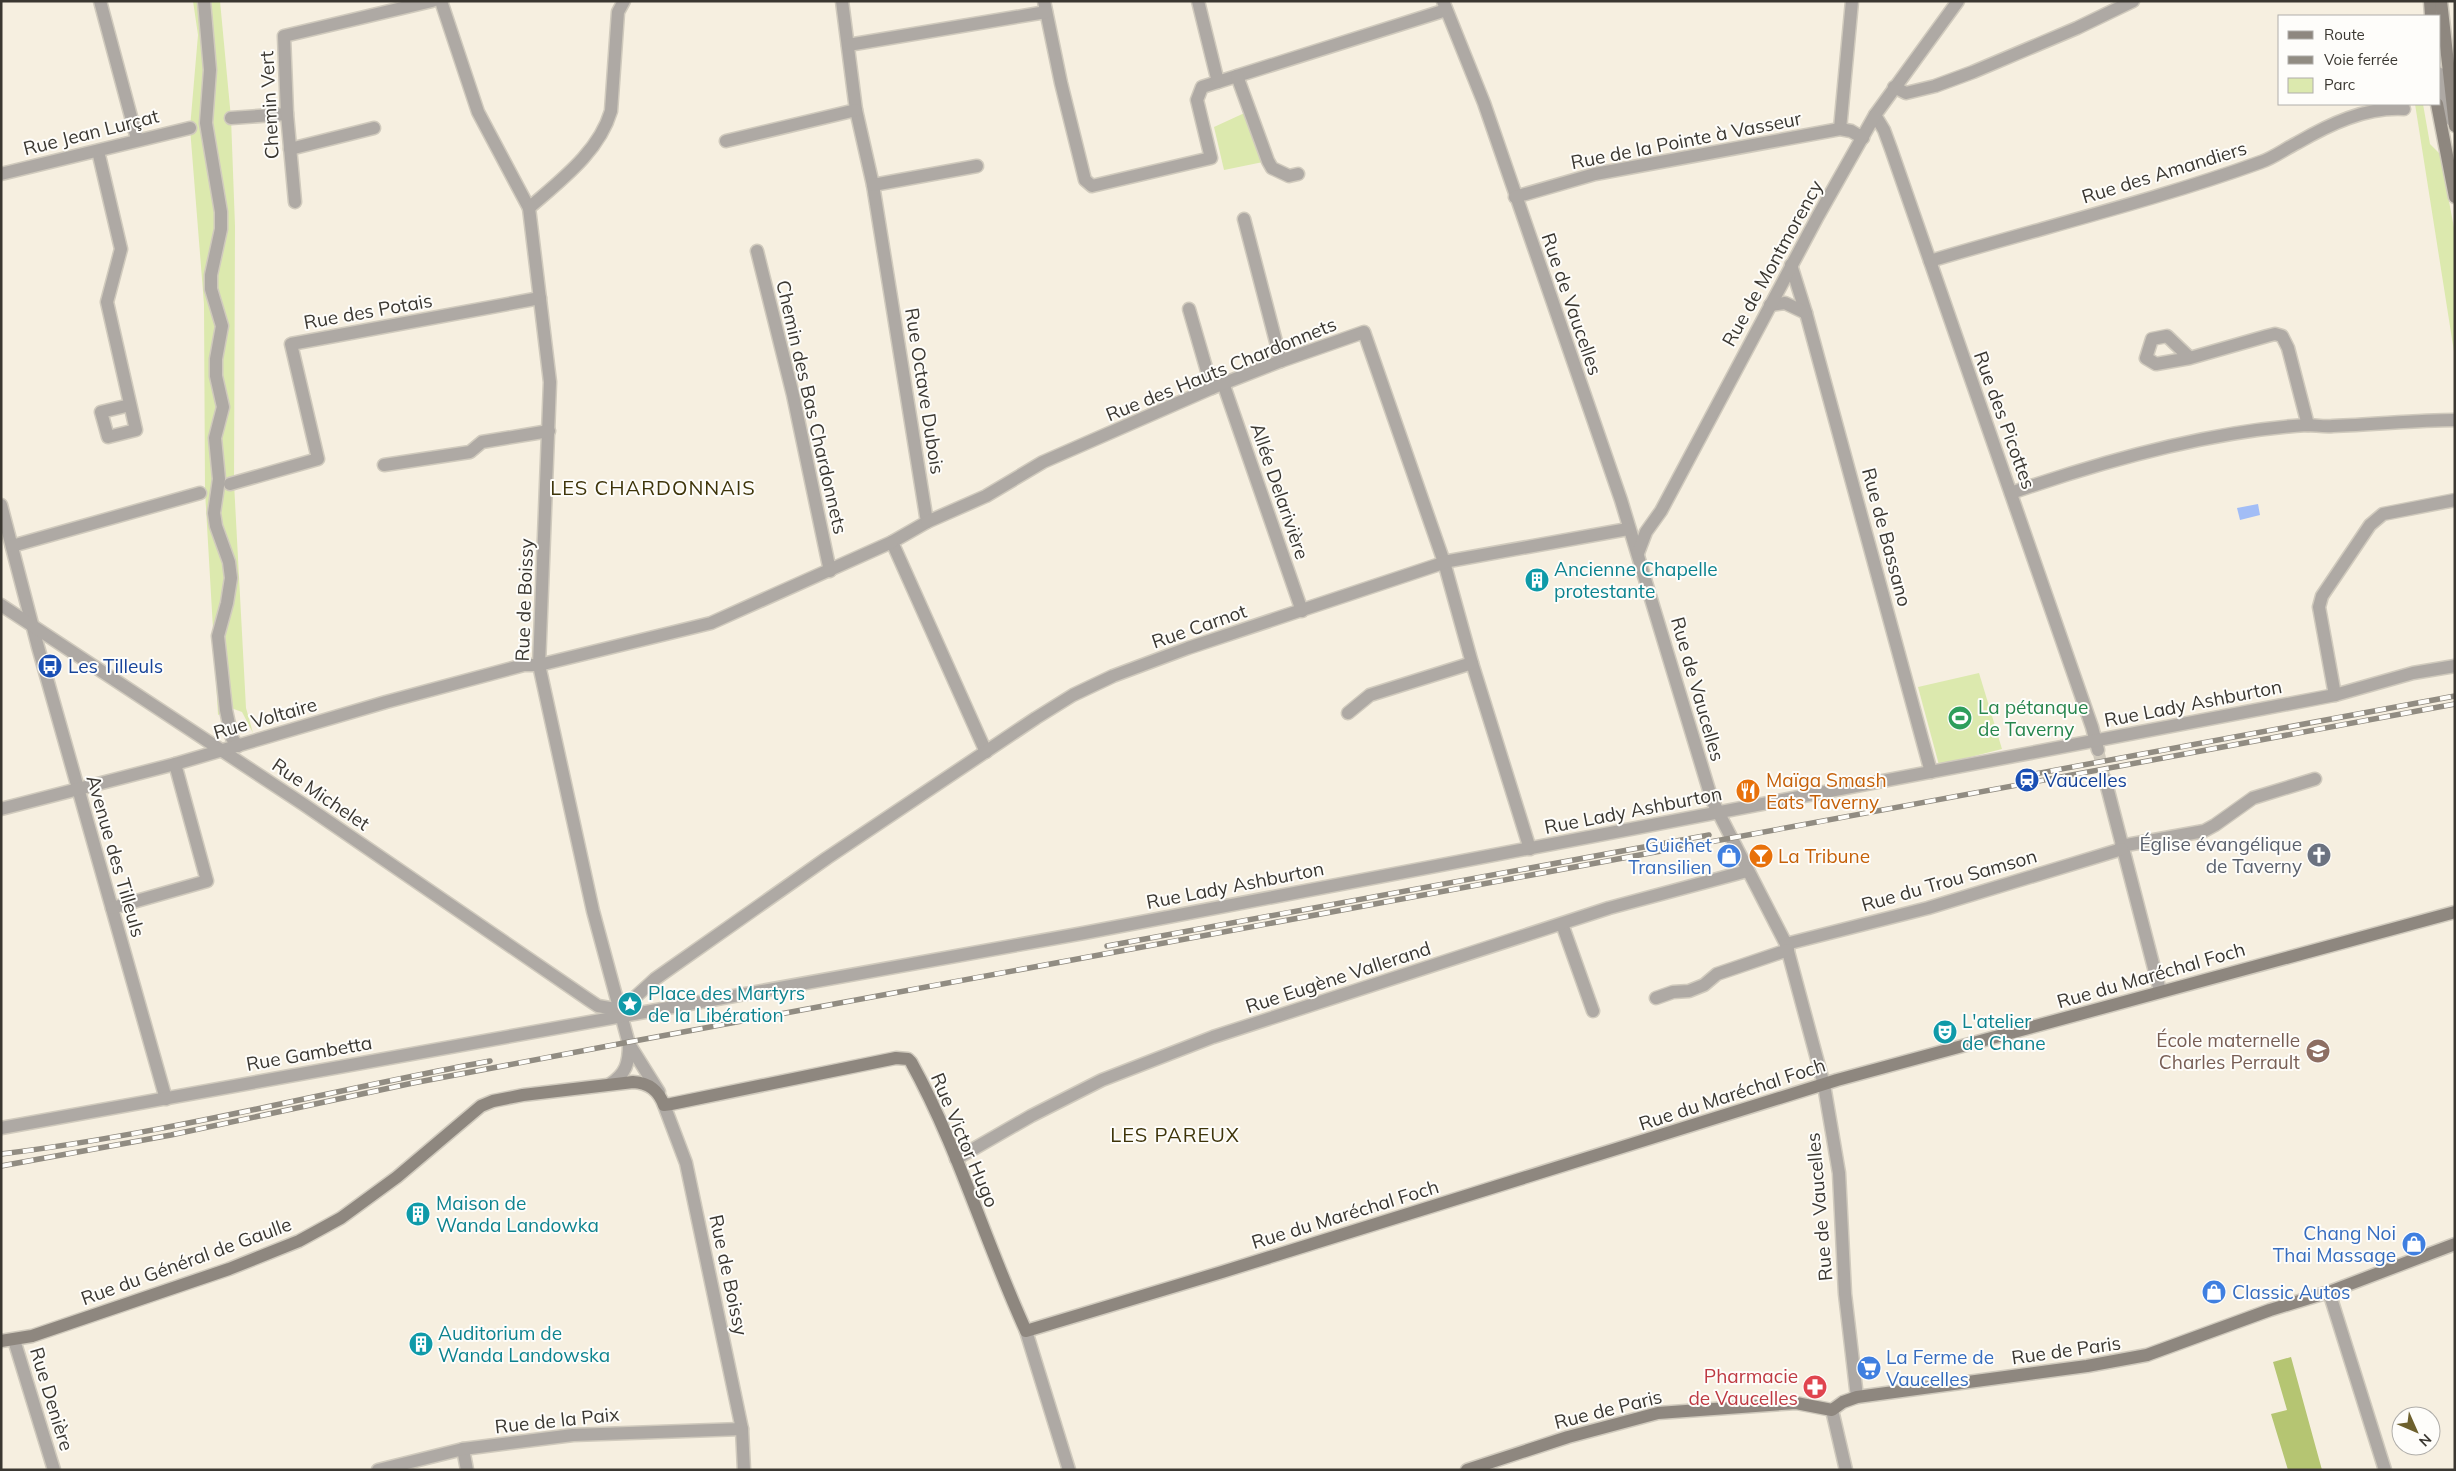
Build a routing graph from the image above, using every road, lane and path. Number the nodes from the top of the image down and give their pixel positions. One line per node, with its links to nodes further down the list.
1 (100, 1): 33 (street)
2 (204, 1): 82 (street)
3 (432, 1): 25 (street, Chemin Vert)
4 (441, 1): 44 (street)
5 (624, 1): 44 (street)
6 (842, 1): 16 (street, Rue Octave Dubois)
7 (1198, 1): 19 (street)
8 (1852, 1): 31 (street)
9 (1958, 1): 20 (street, Rue de Montmorency)
10 (2133, 1): 20 (street)
11 (2430, 1): 15 (street)
12 (2441, 1): 21 (street)
13 (1445, 6): 17 (street); 41 (street, Rue de Vaucelles)
14 (1045, 7): 16 (street); 19 (street)
15 (2431, 15)
16 (848, 44): 24 (street, Rue Octave Dubois)
17 (1237, 76): 19 (street); 39 (street)
18 (2441, 80): 28 (street)
19 (1218, 82)
20 (1894, 87): 26 (street, Rue de Montmorency)
21 (2452, 91): 28 (street)
22 (2438, 105): 42 (street)
23 (2404, 109): 47 (street, Rue des Amandiers)
24 (856, 110): 34 (street); 40 (street, Rue Octave Dubois)
25 (287, 114): 27 (street); 35 (street, Chemin Vert)
26 (1875, 115): 32 (street, Rue de Montmorency); 47 (street, Rue des Picottes)
27 (231, 118)
28 (2455, 124)
29 (190, 128): 33 (street, Rue Jean Lurçat)
30 (374, 128): 35 (street)
31 (1840, 129): 32 (street); 41 (street, Rue de la Pointe à Vasseur)
32 (1862, 138): 48 (street, Rue de Montmorency)
33 (137, 139): 36 (street, Rue Jean Lurçat)
34 (726, 141)
35 (290, 149): 43 (street, Chemin Vert)
36 (98, 151): 38 (street, Rue Jean Lurçat); 56 (street)
37 (977, 166): 40 (street)
38 (1, 174)
39 (1298, 174)
40 (872, 185): 66 (street, Rue Octave Dubois)
41 (1516, 197): 67 (street, Rue de Vaucelles)
42 (2455, 197)
43 (295, 202)
44 (529, 208): 49 (street, Rue de Boissy)
45 (1244, 219): 54 (street)
46 (757, 251): 72 (street, Chemin des Bas Chardonnets)
47 (1930, 261): 63 (street, Rue des Picottes)
48 (1791, 265): 50 (street, Rue de Montmorency); 52 (street, Rue de Bassano)
49 (540, 298): 59 (street, Rue de Boissy); 61 (street, Rue des Potais)
50 (1770, 305): 52 (street); 70 (street, Rue de Montmorency)
51 (1189, 309): 55 (street, Allée Delarivière)
52 (1806, 313): 86 (street, Rue de Bassano)
53 (2190, 358): 58 (street)
54 (1281, 361): 55 (street, Rue des Hauts Chardonnets); 71 (street, Rue des Hauts Chardonnets)
55 (1218, 386): 66 (street, Rue des Hauts Chardonnets); 74 (street, Allée Delarivière)
56 (130, 405)
57 (2455, 420): 58 (street)
58 (2308, 425): 63 (street)
59 (549, 431): 60 (street); 77 (street, Rue de Boissy)
60 (384, 465)
61 (230, 484)
62 (200, 493): 69 (street)
63 (2011, 493): 81 (street, Rue des Picottes)
64 (2455, 500): 79 (street)
65 (1, 506): 69 (street, Avenue des Tilleuls)
66 (927, 522): 68 (street)
67 (1628, 528): 70 (street, Rue de Vaucelles); 71 (street, Rue Carnot)
68 (892, 542): 72 (street); 84 (street)
69 (12, 546): 75 (street, Avenue des Tilleuls)
70 (1638, 553): 91 (street, Rue de Vaucelles)
71 (1444, 562): 74 (street, Rue Carnot); 76 (street, Rue des Hauts Chardonnets)
72 (827, 572): 77 (street, Rue Voltaire)
73 (1, 605): 75 (street, Rue Michelet)
74 (1302, 610): 84 (street, Rue Carnot)
75 (31, 624): 83 (street, Rue Michelet); 89 (street, Avenue des Tilleuls)
76 (1472, 663): 80 (street); 93 (street, Rue des Hauts Chardonnets)
77 (539, 665): 82 (street, Rue Voltaire); 104 (street, Rue de Boissy)
78 (2455, 666): 79 (street, Rue Lady Ashburton)
79 (2335, 695): 81 (street, Rue Lady Ashburton)
80 (1348, 713)
81 (2097, 745): 86 (street, Rue Lady Ashburton)
82 (238, 746): 83 (street, Rue Voltaire)
83 (221, 750): 85 (street, Rue Voltaire); 104 (street, Rue Michelet)
84 (986, 752): 99 (street, Rue Carnot)
85 (175, 764): 89 (street, Rue Voltaire); 95 (street)
86 (1931, 772): 91 (street, Rue Lady Ashburton)
87 (2315, 778): 92 (street, Rue du Trou Samson)
88 (2105, 779): 92 (street)
89 (77, 789): 90 (street, Rue Voltaire); 95 (street, Avenue des Tilleuls)
90 (1, 809)
91 (1720, 812): 93 (street, Rue Lady Ashburton); 94 (street, Rue de Vaucelles)
92 (2122, 848): 98 (street, Rue du Trou Samson); 100 (street)
93 (1530, 849): 102 (street, Rue Lady Ashburton)
94 (1747, 871): 97 (street, Rue Eugène Vallerand); 98 (street, Rue de Vaucelles)
95 (112, 908): 109 (street, Avenue des Tilleuls)
96 (2455, 912): 100 (street, Rue du Maréchal Foch)
97 (1562, 924): 103 (street); 112 (street, Rue Eugène Vallerand)
98 (1787, 947): 101 (street, Rue du Trou Samson); 107 (street, Rue de Vaucelles)
99 (648, 983): 102 (street); 104 (street)
100 (2160, 992): 107 (street, Rue du Maréchal Foch)
101 (1656, 998)
102 (656, 1010): 104 (street)
103 (1593, 1011)
104 (622, 1013): 105 (street, Rue de Boissy); 109 (street, Rue Gambetta)
105 (629, 1044): 106 (street, Rue de Boissy); 108 (street, Rue de Boissy)
106 (610, 1084): 108 (street, Rue du Général de Gaulle); 116 (street, Rue du Général de Gaulle)
107 (1824, 1085): 115 (street, Rue du Maréchal Foch); 117 (street, Rue de Vaucelles)
108 (659, 1092): 110 (street, Rue de Boissy)
109 (166, 1099): 111 (street, Rue Gambetta)
110 (664, 1104): 112 (street, Rue Victor Hugo); 119 (street, Rue de Boissy)
111 (1, 1128)
112 (956, 1160): 115 (street, Rue Victor Hugo)
113 (2455, 1244): 114 (street, Rue de Paris)
114 (2329, 1292): 117 (street, Rue de Paris); 128 (street)
115 (1026, 1331): 125 (street, Rue Victor Hugo)
116 (8, 1340): 121 (street, Rue Denière)
117 (1857, 1397): 118 (street, Rue de Paris)
118 (1832, 1410): 126 (street, Rue de Paris); 127 (street)
119 (742, 1429): 120 (street, Rue de la Paix); 124 (street, Rue de Boissy)
120 (463, 1448): 122 (street, Rue de la Paix); 123 (street)
121 (54, 1470)
122 (378, 1470)
123 (467, 1470)
124 (744, 1470)
125 (1069, 1470)
126 (1467, 1470)
127 (1846, 1470)
128 (2385, 1470)

